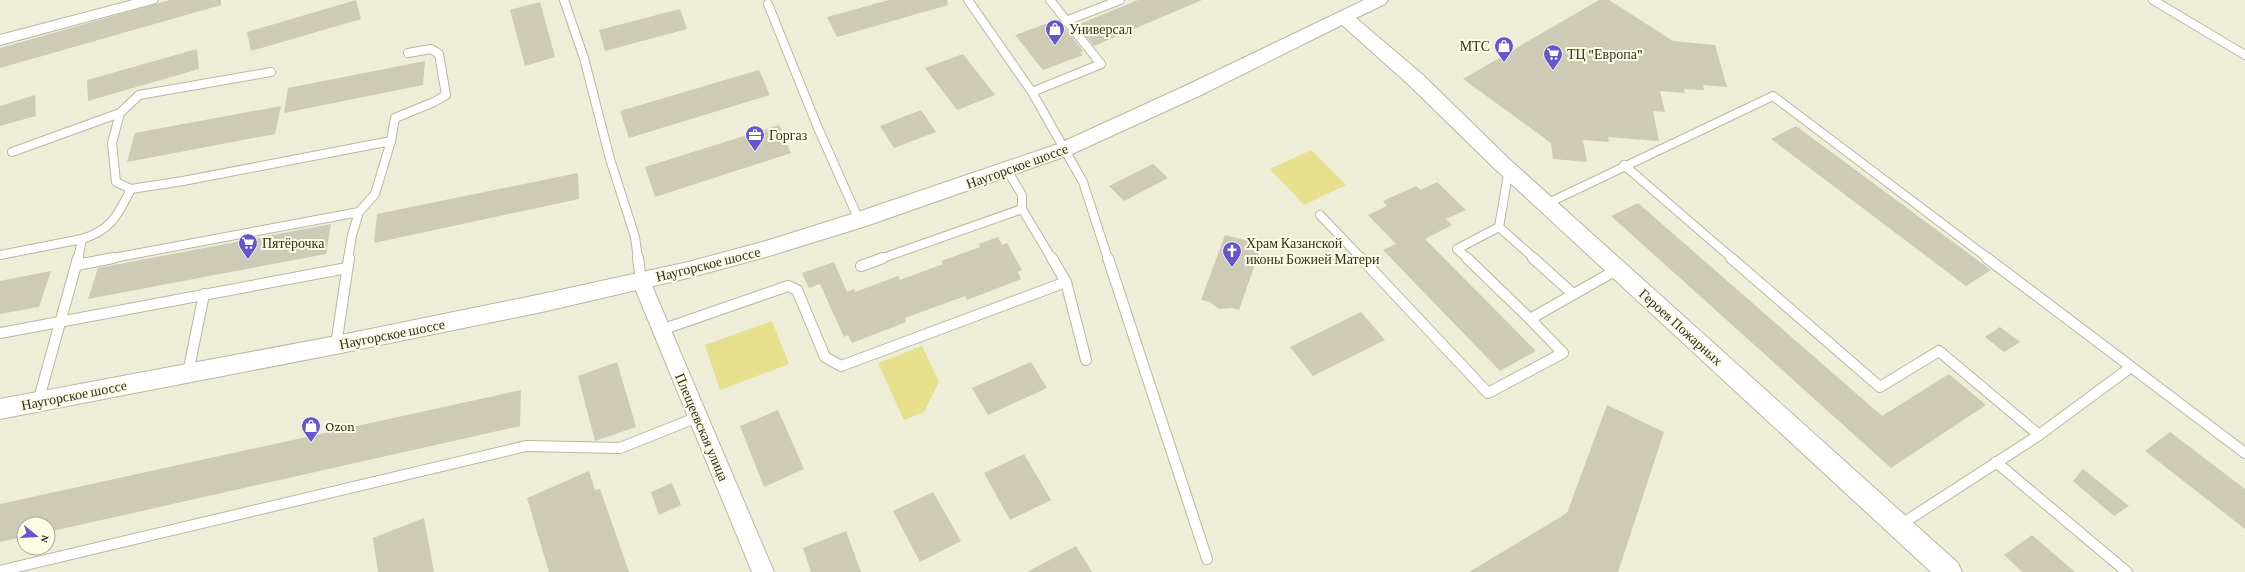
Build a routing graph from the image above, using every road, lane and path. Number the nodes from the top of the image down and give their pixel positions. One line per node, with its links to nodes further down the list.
1 (151, 0): 11 (street)
2 (564, 0): 36 (lane)
3 (968, 0): 15 (lane)
4 (1050, 0): 10 (lane)
5 (1120, 0): 10 (lane)
6 (1379, 0): 9 (main road, Наугорское шоссе)
7 (2153, 0): 13 (lane)
8 (768, 4): 28 (lane)
9 (1344, 17): 18 (main road, Наугорское шоссе); 21 (main road, Героев Пожарных)
10 (1066, 21): 15 (lane)
11 (0, 40)
12 (408, 53): 17 (lane)
13 (2245, 55)
14 (271, 72): 16 (lane)
15 (1032, 92): 18 (lane)
16 (120, 113): 19 (lane); 23 (lane)
17 (392, 141): 23 (lane); 26 (lane)
18 (1064, 149): 22 (main road, Наугорское шоссе); 55 (lane)
19 (12, 152)
20 (1624, 165): 24 (lane); 46 (lane); 51 (lane)
21 (1509, 169): 24 (main road, Героев Пожарных); 29 (lane)
22 (1008, 170): 25 (lane); 28 (main road, Наугорское шоссе)
23 (131, 189): 30 (lane)
24 (1546, 204): 35 (main road, Героев Пожарных)
25 (1022, 209): 33 (lane); 37 (lane)
26 (359, 212): 32 (lane); 34 (lane)
27 (1320, 215): 40 (lane)
28 (859, 220): 36 (main road, Наугорское шоссе)
29 (1499, 227): 39 (lane); 40 (lane)
30 (82, 239): 31 (lane); 32 (lane)
31 (0, 255)
32 (78, 264): 41 (lane)
33 (861, 266)
34 (347, 268): 38 (lane); 44 (lane)
35 (1618, 270): 39 (lane); 54 (main road, Героев Пожарных)
36 (641, 281): 42 (street, Плещеевская улица); 44 (main road, Наугорское шоссе)
37 (1066, 282): 42 (lane); 45 (lane)
38 (204, 294): 41 (lane); 47 (lane)
39 (1573, 294): 40 (lane)
40 (1530, 319)
41 (62, 321): 43 (lane); 48 (lane)
42 (661, 330): 50 (street, Плещеевская улица)
43 (0, 333)
44 (336, 345): 47 (main road, Наугорское шоссе)
45 (1086, 360)
46 (2131, 367): 51 (lane); 52 (lane)
47 (188, 373): 48 (main road, Наугорское шоссе)
48 (38, 402): 49 (main road, Наугорское шоссе)
49 (0, 409)
50 (698, 417): 56 (lane); 57 (street, Плещеевская улица)
51 (2039, 435): 53 (lane)
52 (2245, 453)
53 (1996, 462): 54 (lane); 59 (lane)
54 (1899, 526): 58 (main road, Героев Пожарных)
55 (1207, 559)
56 (0, 571)
57 (763, 572)
58 (1949, 572)
59 (2127, 572)

